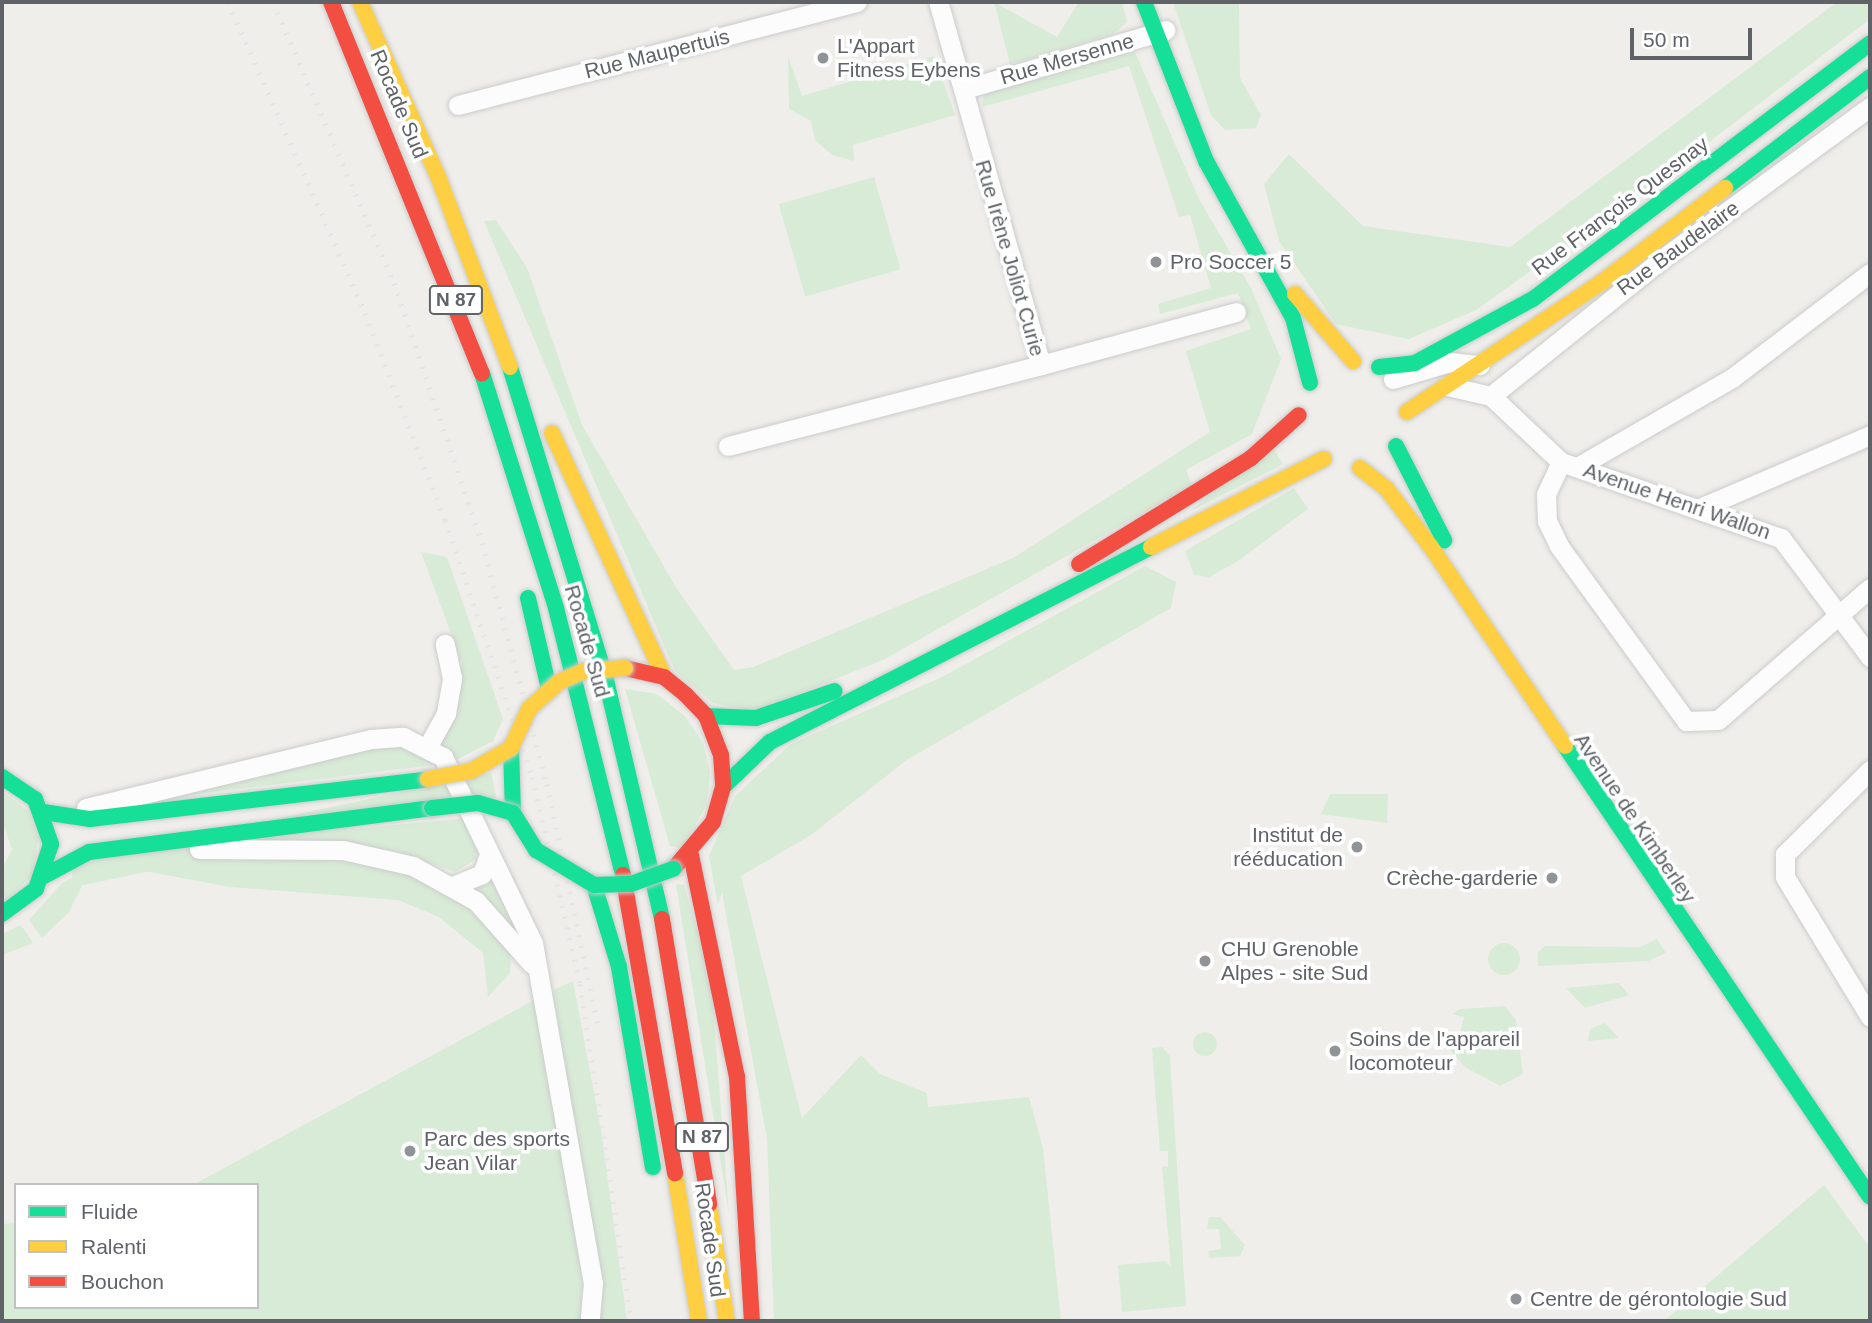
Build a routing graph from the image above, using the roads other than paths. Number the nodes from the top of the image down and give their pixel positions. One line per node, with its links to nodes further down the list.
1 (323, 2): 16 (main road)
2 (331, 2): 64 (main road, Rocade Sud / N 87)
3 (360, 2): 14 (main road, Rocade Sud / N 87)
4 (857, 2): 12 (street, Rue Maupertuis)
5 (939, 2): 11 (street, Rue Irène Joliot Curie)
6 (1144, 2): 8 (main road)
7 (1161, 2): 8 (main road)
8 (1162, 31): 11 (street, Rue Mersenne); 19 (main road); 22 (main road)
9 (1870, 43): 18 (main road, Rue François Quesnay)
10 (1870, 77): 23 (main road)
11 (965, 89): 20 (street, Rue Irène Joliot Curie)
12 (458, 105)
13 (1870, 107): 23 (street, Rue Baudelaire)
14 (439, 179): 41 (main road); 65 (main road, Rocade Sud / N 87)
15 (1870, 273): 33 (street)
16 (421, 275)
17 (1236, 312): 20 (street)
18 (1449, 348): 21 (main road, Rue François Quesnay); 23 (street, Avenue Henri Wallon)
19 (1353, 361): 21 (main road, Rue François Quesnay); 22 (main road)
20 (1041, 365): 29 (street, Rue Irène Joliot Curie)
21 (1386, 373): 23 (street); 25 (main road)
22 (1310, 383): 26 (main road)
23 (1483, 383): 24 (street); 33 (street, Avenue Henri Wallon)
24 (1447, 386): 25 (main road)
25 (1407, 412): 30 (main road)
26 (1299, 415): 27 (main road); 43 (main road)
27 (1302, 432)
28 (1870, 435): 35 (street)
29 (728, 446)
30 (1396, 446): 34 (main road); 60 (main road, Avenue de Kimberley)
31 (1311, 448): 32 (main road)
32 (1324, 459): 34 (main road); 48 (main road)
33 (1570, 464): 35 (street, Avenue Henri Wallon); 38 (street)
34 (1360, 468): 62 (main road, Avenue de Kimberley)
35 (1700, 508): 38 (street, Avenue Henri Wallon)
36 (523, 581): 42 (main road)
37 (1870, 588): 38 (street)
38 (1838, 610): 40 (street, Avenue Henri Wallon)
39 (445, 644): 44 (street)
40 (1870, 657)
41 (664, 677): 42 (main road, bridge); 43 (main road)
42 (549, 689): 45 (main road, bridge)
43 (706, 716): 48 (main road)
44 (428, 746): 49 (street); 52 (street)
45 (511, 748): 49 (main road, bridge); 50 (main road)
46 (1870, 770): 59 (street)
47 (4, 775): 49 (main road)
48 (723, 787): 53 (main road)
49 (50, 813): 54 (main road)
50 (513, 813): 51 (main road, bridge); 55 (main road, bridge)
51 (114, 847): 54 (main road); 56 (street)
52 (489, 855): 56 (street); 58 (street)
53 (691, 855): 55 (main road, bridge); 66 (main road)
54 (44, 876): 57 (main road)
55 (594, 884): 61 (main road)
56 (455, 885): 58 (street)
57 (2, 914)
58 (542, 979): 63 (street)
59 (1870, 1017)
60 (1870, 1168)
61 (657, 1192)
62 (1870, 1197)
63 (590, 1321)
64 (699, 1321)
65 (727, 1321)
66 (752, 1321)

